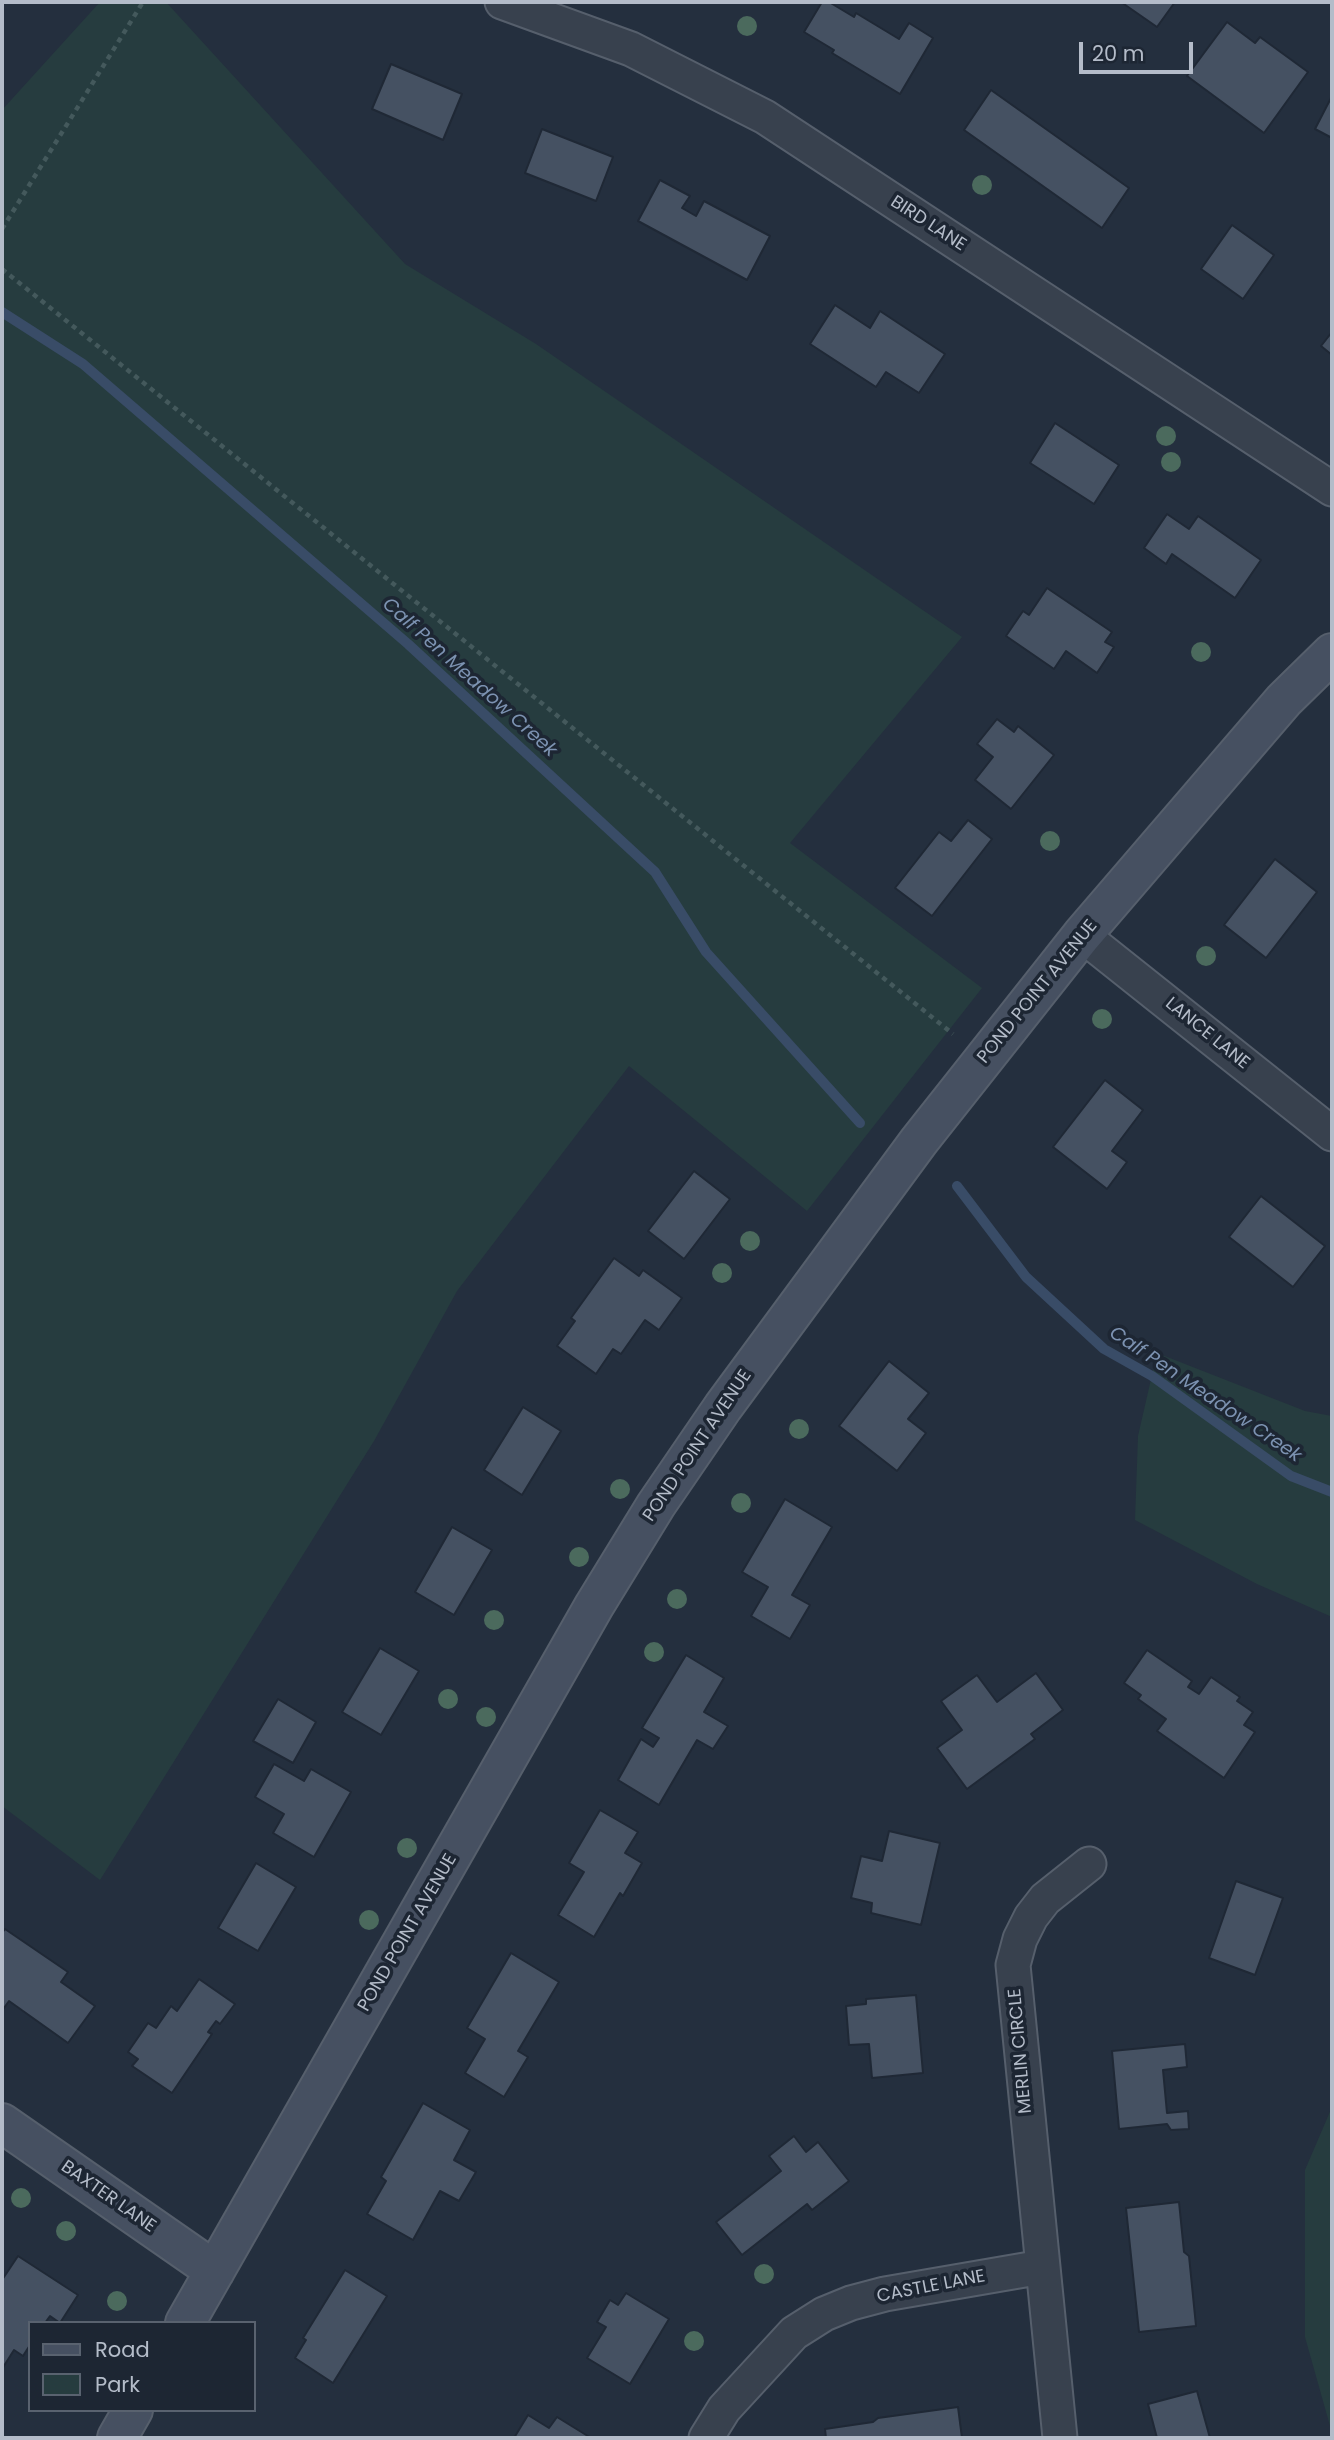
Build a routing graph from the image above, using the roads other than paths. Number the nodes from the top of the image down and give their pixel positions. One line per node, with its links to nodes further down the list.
1 (502, 2): 2 (street, BIRD LANE)
2 (1332, 489)
3 (1332, 653): 4 (main road, POND POINT AVENUE)
4 (1082, 935): 5 (street, LANCE LANE); 9 (main road, POND POINT AVENUE)
5 (1332, 1134)
6 (1089, 1864): 8 (street, MERLIN CIRCLE)
7 (2, 2123): 9 (main road, BAXTER LANE)
8 (1042, 2267): 13 (street, CASTLE LANE); 14 (street)
9 (215, 2271): 10 (main road, POND POINT AVENUE)
10 (186, 2321)
11 (132, 2412): 12 (main road)
12 (117, 2438)
13 (706, 2438)
14 (1060, 2438)

